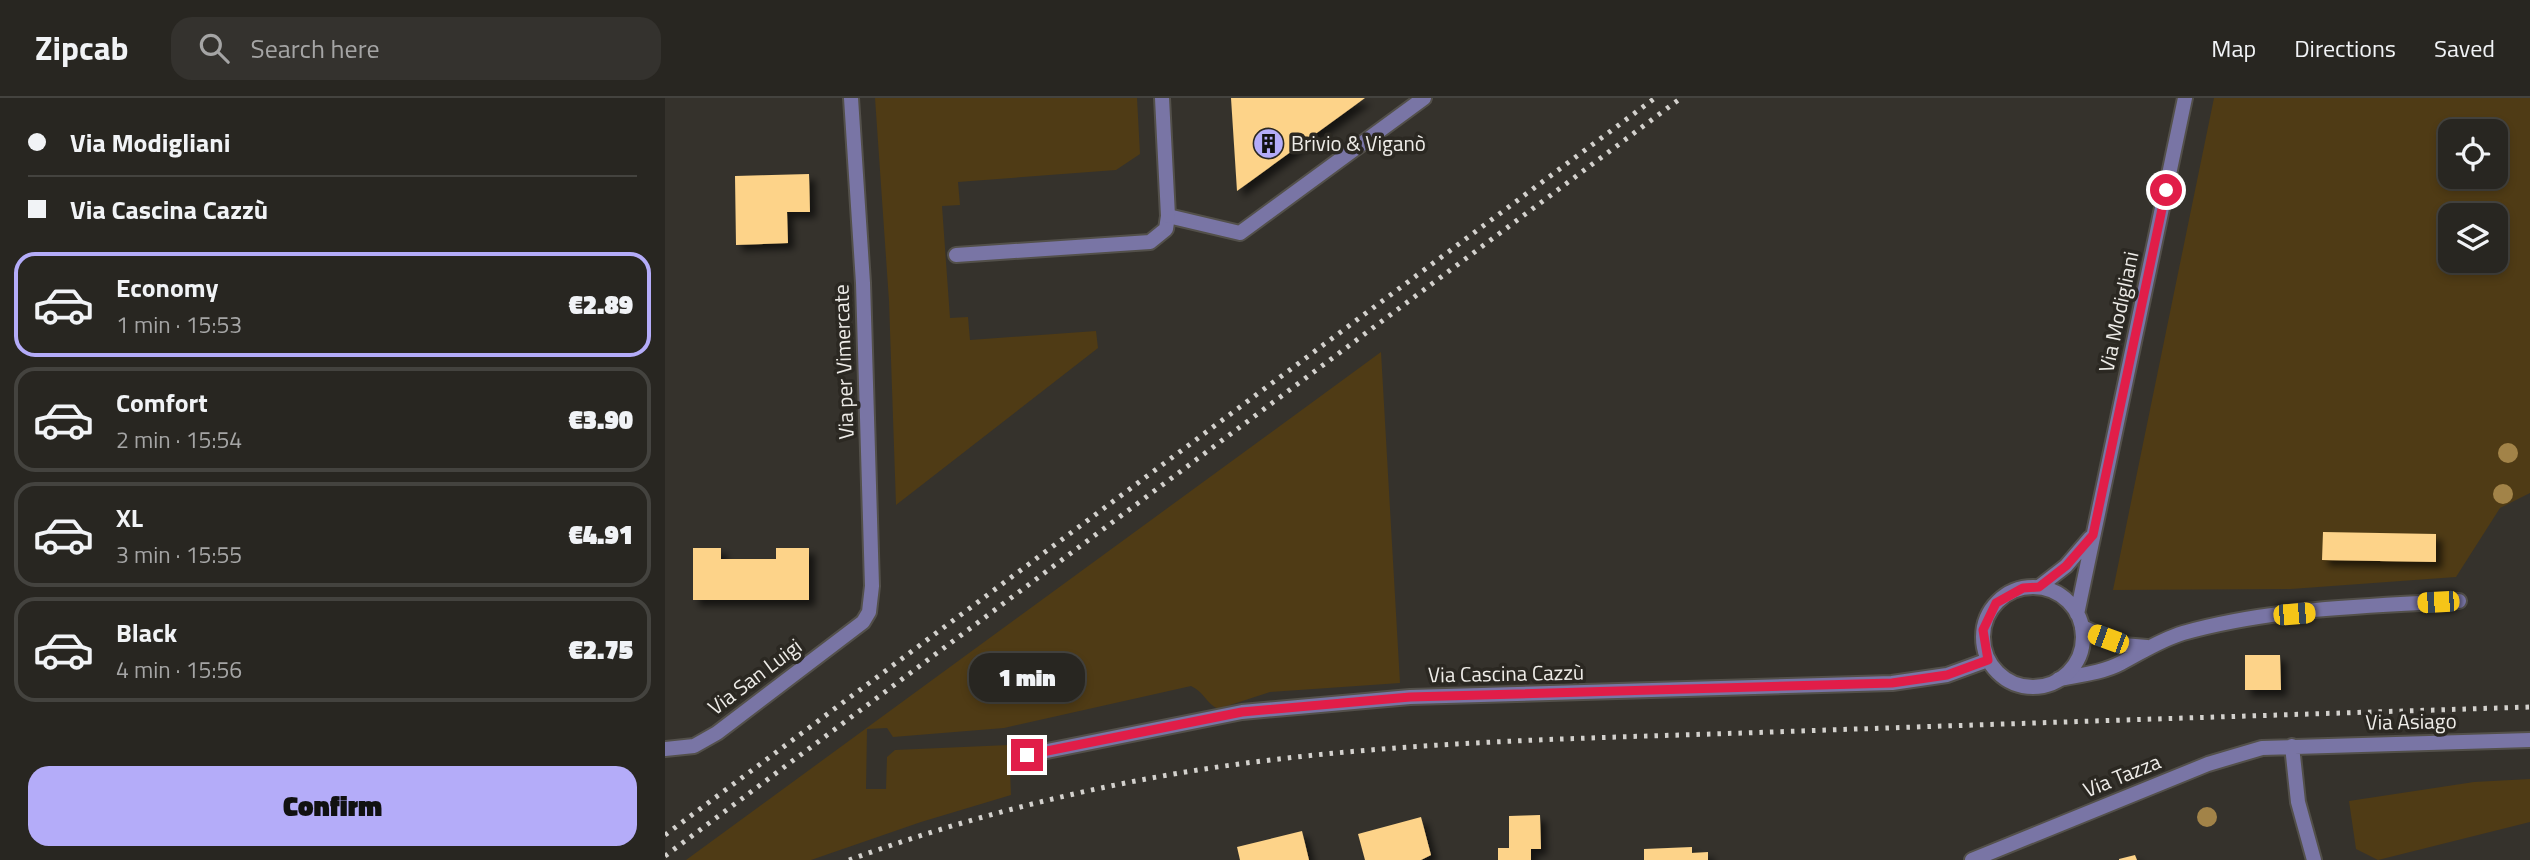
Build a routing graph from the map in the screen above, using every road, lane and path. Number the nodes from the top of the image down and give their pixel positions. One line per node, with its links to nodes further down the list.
1 (851, 98): 11 (street, Via per Vimercate)
2 (1162, 98): 5 (street)
3 (1424, 98): 5 (street)
4 (2185, 98): 7 (street, Via Modigliani)
5 (1168, 216): 6 (street)
6 (956, 255)
7 (2093, 535): 8 (street, Via Modigliani); 10 (street, Via Modigliani)
8 (2039, 587): 10 (street); 13 (street, Via Modigliani)
9 (2459, 601): 12 (street)
10 (2079, 621): 12 (street); 14 (street, Via Modigliani)
11 (863, 622): 17 (street, Via San Luigi)
12 (2147, 646): 14 (street)
13 (1988, 660): 14 (street); 18 (street, Via Cascina Cazzù)
14 (2059, 679)
15 (2530, 740): 16 (street, Via Asiago)
16 (2292, 746): 19 (street, Via Tazza); 20 (street)
17 (665, 748)
18 (1027, 755)
19 (1972, 860)
20 (2314, 860)

